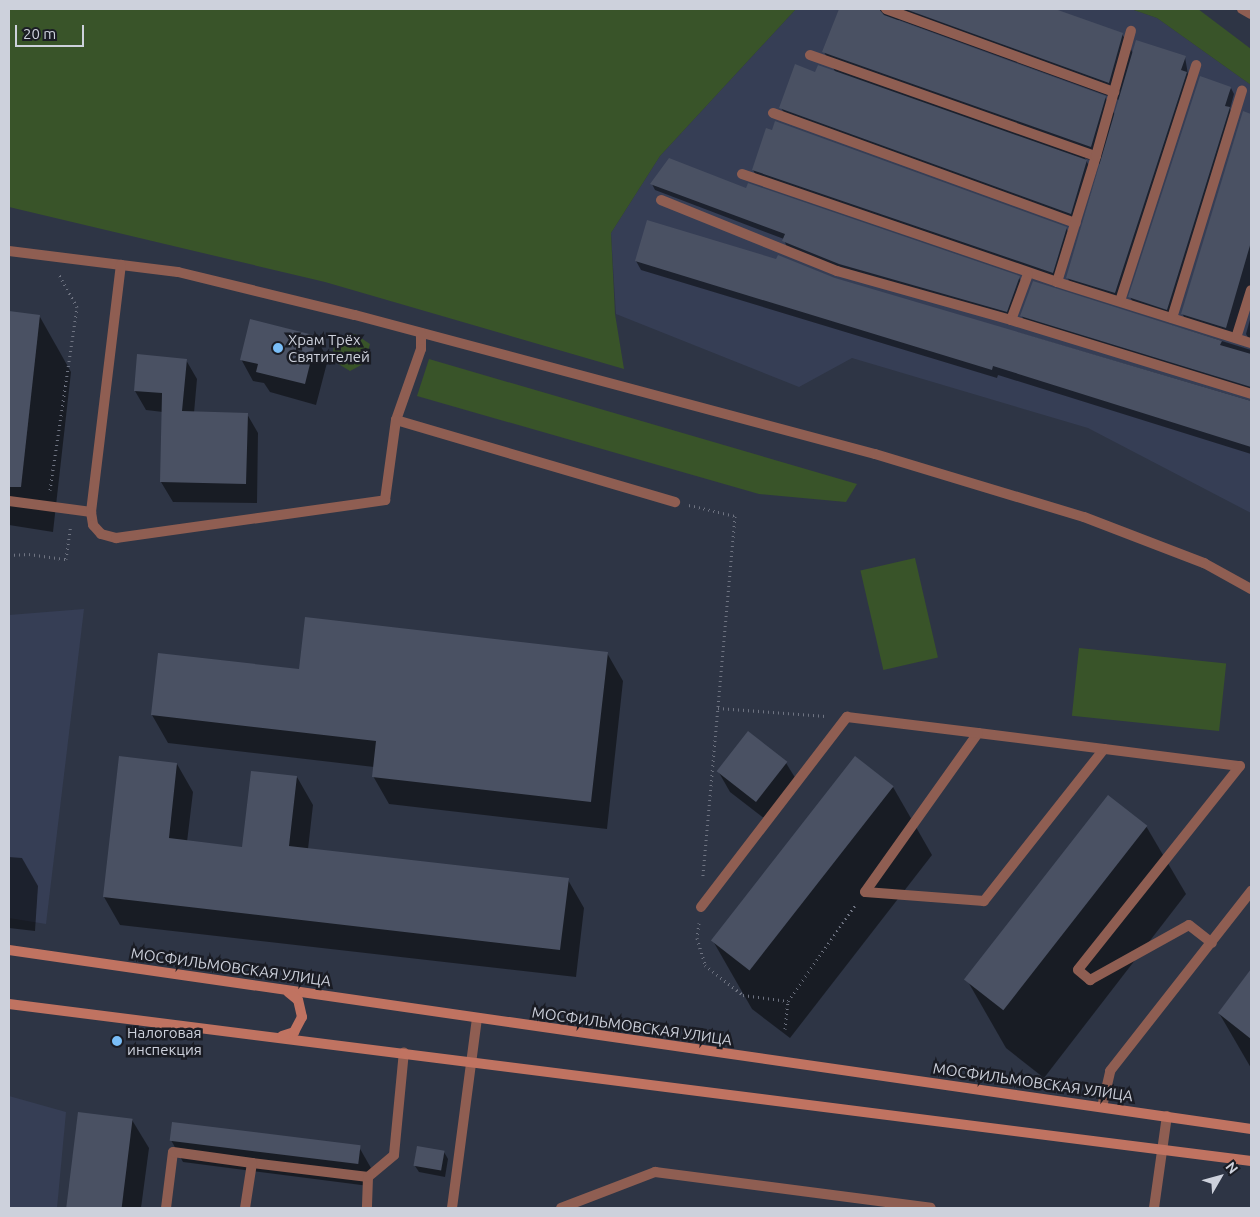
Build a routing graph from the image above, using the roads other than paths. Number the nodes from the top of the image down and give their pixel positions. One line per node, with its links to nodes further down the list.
1 (886, 9): 8 (lane)
2 (1242, 9): 3 (lane)
3 (1251, 14)
4 (1131, 31): 8 (lane)
5 (810, 55): 10 (lane)
6 (1196, 65): 19 (lane)
7 (1242, 91): 20 (lane)
8 (1114, 92): 10 (lane)
9 (773, 113): 13 (lane)
10 (1096, 156): 13 (lane)
11 (742, 174): 16 (lane)
12 (661, 200): 21 (lane)
13 (1076, 223): 17 (lane)
14 (9, 252): 15 (lane)
15 (121, 265): 22 (lane); 29 (lane)
16 (1028, 274): 17 (lane); 21 (lane)
17 (1057, 282): 19 (lane)
18 (1251, 290): 23 (lane)
19 (1120, 301): 20 (lane)
20 (1172, 318): 23 (lane)
21 (1011, 320): 25 (lane)
22 (421, 333): 26 (lane); 30 (lane)
23 (1236, 338): 24 (lane)
24 (1251, 343)
25 (1251, 394)
26 (396, 420): 28 (lane); 29 (lane)
27 (9, 502): 29 (lane)
28 (675, 502)
29 (91, 512)
30 (1251, 589)
31 (978, 733): 32 (lane); 32 (lane); 34 (lane)
32 (1104, 748): 35 (lane)
33 (1251, 891): 35 (lane)
34 (701, 907)
35 (1212, 943): 43 (lane)
36 (9, 950): 37 (main road, МОСФИЛЬМОВСКАЯ УЛИЦА)
37 (283, 991): 39 (main road, МОСФИЛЬМОВСКАЯ УЛИЦА); 40 (main road)
38 (9, 1004): 40 (main road)
39 (477, 1019): 42 (lane); 43 (main road, МОСФИЛЬМОВСКАЯ УЛИЦА)
40 (276, 1036): 41 (main road)
41 (404, 1052): 42 (main road); 49 (lane)
42 (472, 1060): 46 (main road); 53 (lane)
43 (1102, 1107): 44 (main road, МОСФИЛЬМОВСКАЯ УЛИЦА)
44 (1167, 1116): 45 (main road, МОСФИЛЬМОВСКАЯ УЛИЦА); 46 (lane)
45 (1251, 1129)
46 (1162, 1149): 47 (main road); 56 (lane)
47 (1251, 1161)
48 (252, 1163): 49 (lane); 50 (lane); 51 (lane)
49 (368, 1177): 52 (lane)
50 (166, 1208)
51 (245, 1208)
52 (367, 1208)
53 (452, 1208)
54 (561, 1208): 55 (lane)
55 (931, 1208)
56 (1154, 1208)

